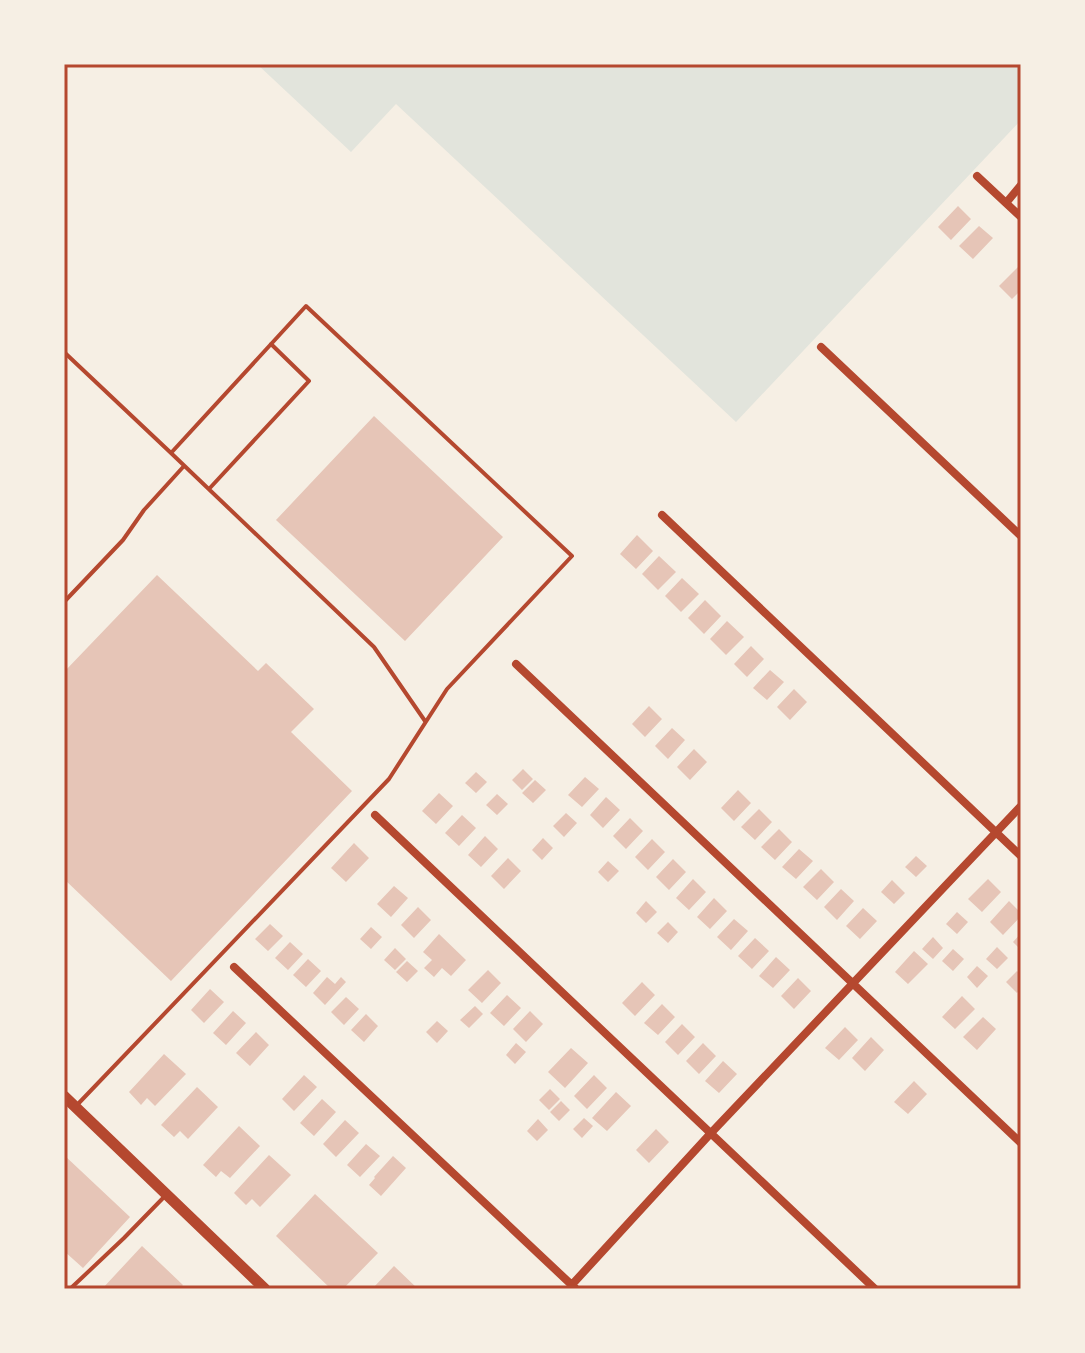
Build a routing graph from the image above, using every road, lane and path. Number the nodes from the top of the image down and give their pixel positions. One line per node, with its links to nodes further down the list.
1 (977, 176): 3 (street)
2 (1021, 185): 3 (street)
3 (1006, 203): 4 (street)
4 (1021, 217)
5 (271, 344): 8 (lane); 10 (lane); 15 (lane)
6 (821, 347): 12 (street)
7 (64, 352): 8 (lane)
8 (171, 453): 9 (lane)
9 (184, 466): 10 (lane); 13 (lane)
10 (209, 489): 15 (lane)
11 (662, 515): 18 (street)
12 (1021, 536)
13 (64, 602)
14 (516, 664): 21 (street)
15 (425, 721): 23 (lane)
16 (1021, 806): 18 (street)
17 (375, 815): 24 (street)
18 (995, 831): 19 (street); 21 (street)
19 (1021, 856)
20 (234, 967): 28 (street)
21 (853, 983): 24 (street); 25 (street)
22 (64, 1096): 23 (main road)
23 (75, 1107): 26 (main road)
24 (711, 1133): 28 (street); 30 (street)
25 (1021, 1143)
26 (167, 1194): 27 (main road); 29 (lane)
27 (260, 1287)
28 (572, 1288)
29 (70, 1289)
30 (875, 1289)

